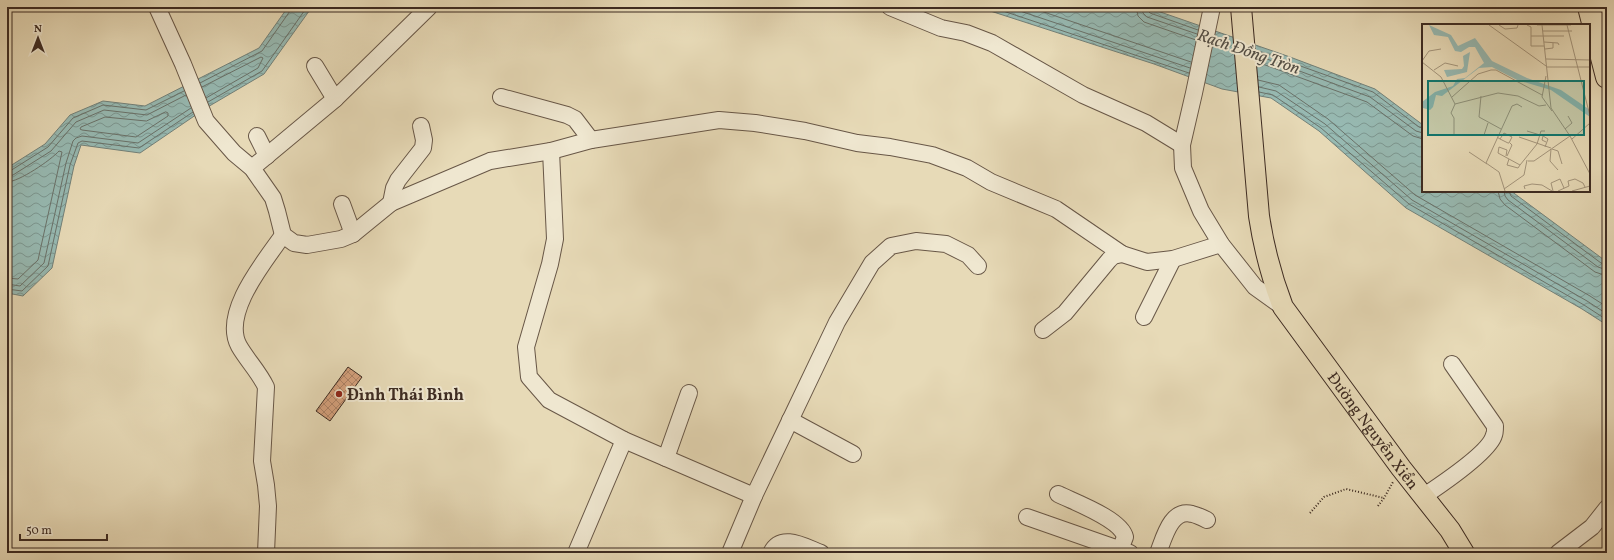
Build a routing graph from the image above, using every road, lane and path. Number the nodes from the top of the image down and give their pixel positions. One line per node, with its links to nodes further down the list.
1 (157, 7): 17 (street)
2 (429, 7): 10 (street)
3 (890, 7): 14 (street)
4 (1212, 7): 14 (street, Đường Nguyễn Xiển)
5 (1241, 7): 26 (main road, Đường Nguyễn Xiển)
6 (1589, 7): 8 (highway)
7 (315, 66): 10 (street)
8 (1607, 77)
9 (501, 97): 13 (street)
10 (335, 99): 16 (street)
11 (421, 126): 18 (street)
12 (257, 136): 16 (street)
13 (591, 140): 15 (street); 23 (street)
14 (1182, 145): 22 (street, Đường Nguyễn Xiển)
15 (551, 151): 18 (street); 32 (street)
16 (267, 156): 17 (street)
17 (252, 168): 21 (street)
18 (391, 203): 20 (street)
19 (342, 204): 20 (street)
20 (353, 234): 21 (street)
21 (283, 235): 46 (street)
22 (1221, 244): 24 (street); 26 (street, Đường Nguyễn Xiển)
23 (1122, 254): 24 (street); 28 (street)
24 (1173, 259): 27 (street)
25 (978, 266): 31 (street)
26 (1283, 307): 35 (main road, Đường Nguyễn Xiển)
27 (1144, 317)
28 (1043, 330)
29 (1452, 364): 38 (street)
30 (689, 393): 34 (street)
31 (790, 420): 33 (street); 37 (street)
32 (624, 440): 34 (street); 47 (street)
33 (853, 454)
34 (666, 458): 37 (street)
35 (1401, 468): 38 (main road, Đường Nguyễn Xiển); 39 (path)
36 (1058, 494): 45 (street)
37 (754, 496): 48 (street)
38 (1424, 496): 52 (main road, Đường Nguyễn Xiển)
39 (1384, 498): 40 (path); 42 (path)
40 (1378, 506)
41 (1607, 508): 53 (street)
42 (1310, 513)
43 (1027, 517): 45 (street)
44 (1207, 520): 51 (street)
45 (1125, 551)
46 (266, 553)
47 (576, 553)
48 (730, 553)
49 (772, 553): 50 (street)
50 (821, 553)
51 (1158, 553)
52 (1464, 553)
53 (1558, 553)

